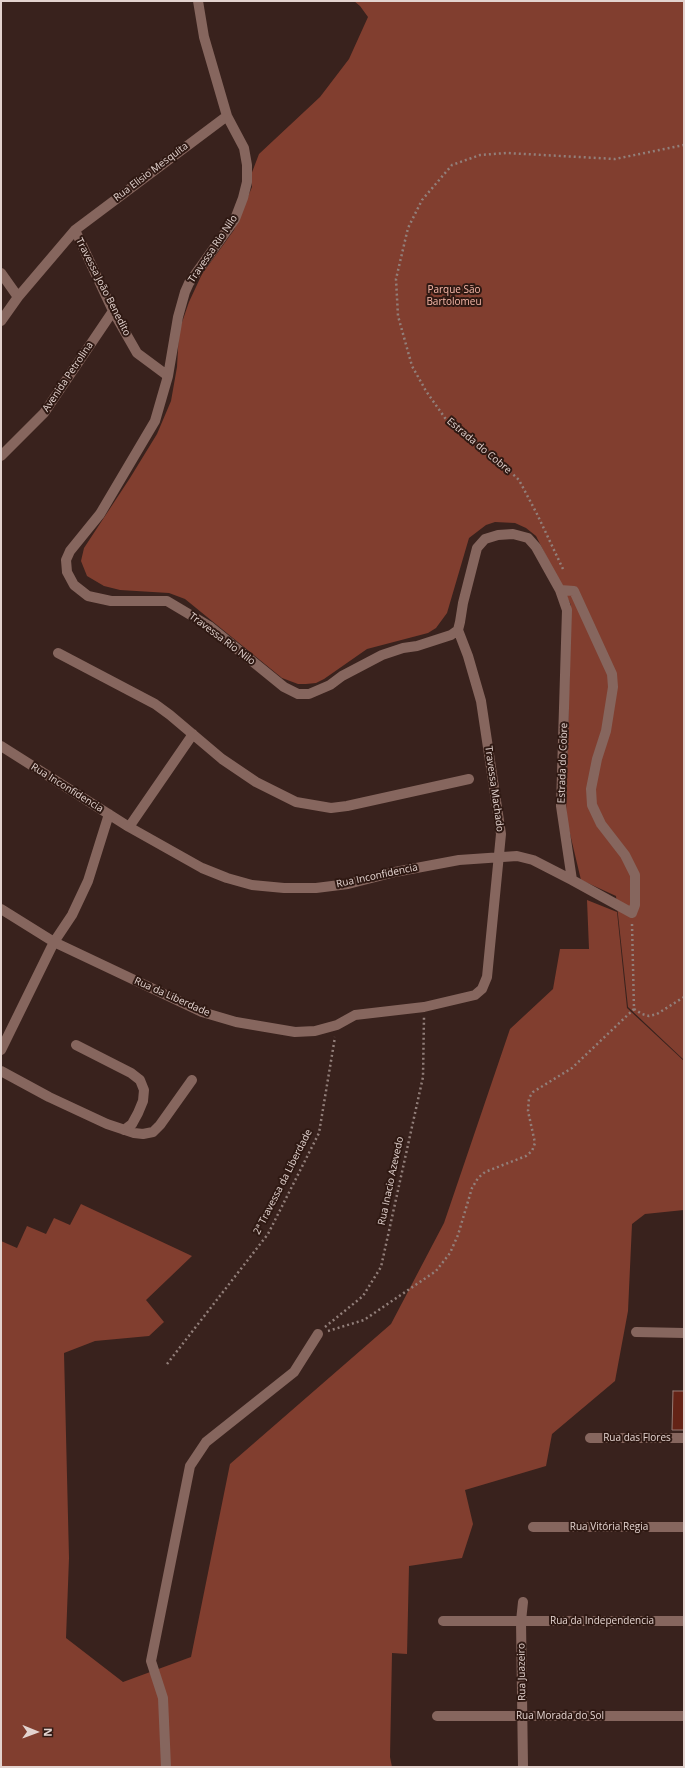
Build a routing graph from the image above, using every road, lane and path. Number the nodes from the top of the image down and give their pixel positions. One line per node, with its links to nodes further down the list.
1 (198, 1): 2 (street)
2 (227, 116): 4 (street, Rua Elisio Mesquita); 9 (street, Travessa Rio Nilo)
3 (684, 145): 11 (path, Estrada do Cobre)
4 (74, 230): 6 (street, Rua Elisio Mesquita); 7 (street, Travessa João Benedito)
5 (1, 273): 6 (street)
6 (18, 297): 8 (street, Rua Elisio Mesquita)
7 (113, 310): 9 (street, Travessa João Benedito); 10 (street, Avenida Petrolina)
8 (1, 321)
9 (168, 376): 13 (street, Travessa Rio Nilo)
10 (1, 456)
11 (564, 570)
12 (560, 590): 13 (street); 21 (street, Estrada do Cobre); 23 (street)
13 (458, 630): 20 (street, Travessa Machado)
14 (58, 653): 15 (street)
15 (193, 734): 17 (street); 19 (street)
16 (1, 746): 18 (street, Rua Inconfidencia)
17 (469, 779)
18 (109, 814): 19 (street, Rua Inconfidencia); 24 (street)
19 (129, 827): 20 (street, Rua Inconfidencia)
20 (499, 856): 21 (street, Rua Inconfidencia); 25 (street, Travessa Machado)
21 (572, 880): 23 (street, Rua Inconfidencia)
22 (1, 909): 24 (street, Rua da Liberdade)
23 (632, 913): 28 (path)
24 (54, 942): 29 (street, Rua da Liberdade); 31 (street)
25 (487, 977): 27 (street, Rua da Liberdade)
26 (684, 997): 28 (path)
27 (424, 1007): 29 (street, Rua da Liberdade); 37 (path, Rua Inacio Azevedo)
28 (634, 1009): 37 (path)
29 (337, 1025): 38 (path, 2ª Travessa da Liberdade)
30 (76, 1045): 34 (street)
31 (1, 1050)
32 (1, 1071): 34 (street)
33 (192, 1080): 34 (street)
34 (124, 1130)
35 (636, 1332): 36 (street)
36 (684, 1333)
37 (318, 1334): 50 (street)
38 (167, 1364)
39 (590, 1438): 40 (street, Rua das Flores)
40 (684, 1438)
41 (533, 1527): 42 (street, Rua Vitória Regia)
42 (684, 1527)
43 (523, 1602): 45 (street, Rua Juazeiro)
44 (443, 1621): 45 (street, Rua da Independencia)
45 (521, 1622): 46 (street, Rua da Independencia); 47 (street, Rua Juazeiro)
46 (684, 1622)
47 (522, 1715): 48 (street, Rua Morada do Sol); 49 (street, Rua Morada do Sol); 51 (street, Rua Juazeiro)
48 (437, 1716)
49 (684, 1716)
50 (166, 1767)
51 (523, 1767)

